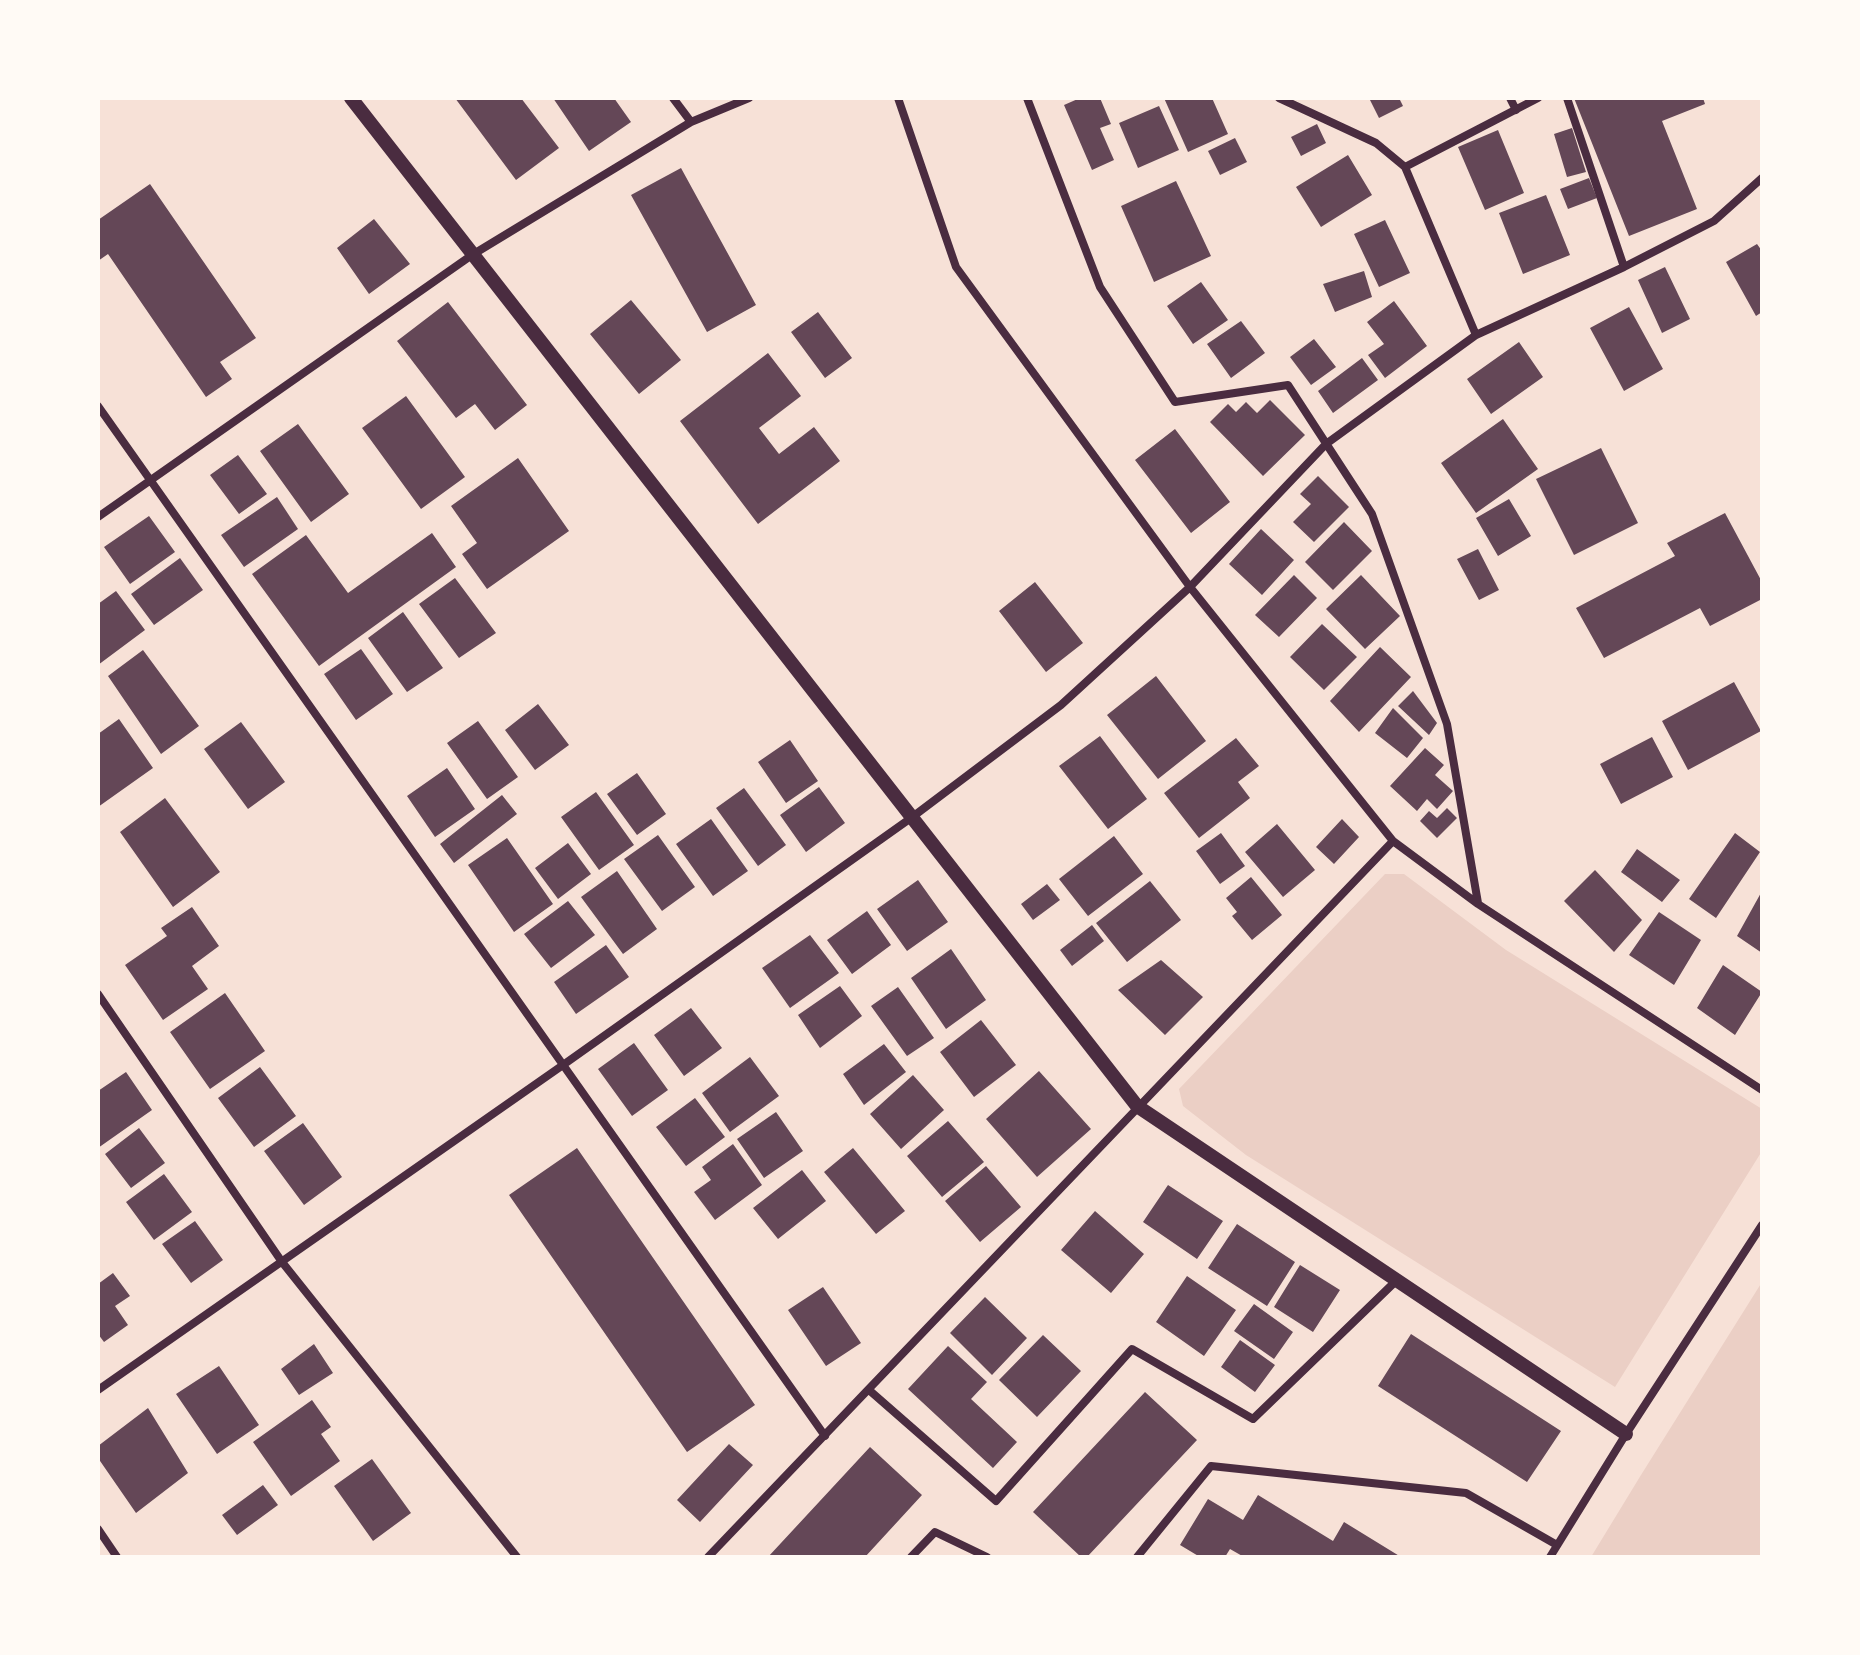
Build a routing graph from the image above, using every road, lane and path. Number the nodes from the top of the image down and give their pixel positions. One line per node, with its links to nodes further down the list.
1 (351, 98): 14 (street)
2 (673, 98): 11 (street)
3 (749, 98): 11 (street)
4 (898, 98): 21 (street)
5 (1027, 98): 18 (street)
6 (1279, 98): 12 (street)
7 (1510, 98): 10 (street)
8 (1538, 98): 10 (street)
9 (1567, 98): 15 (street)
10 (1516, 110): 12 (street)
11 (691, 122): 14 (street)
12 (1405, 167): 16 (street)
13 (1762, 178): 15 (street)
14 (472, 255): 19 (street); 22 (street)
15 (1624, 267): 16 (street)
16 (1476, 335): 18 (street)
17 (98, 406): 19 (street)
18 (1326, 444): 21 (street); 24 (street)
19 (150, 481): 20 (street); 26 (street)
20 (98, 517)
21 (1190, 587): 22 (street); 23 (street)
22 (911, 818): 26 (street); 28 (street)
23 (1393, 841): 24 (street); 28 (street)
24 (1478, 904): 27 (street)
25 (98, 994): 30 (street)
26 (563, 1065): 30 (street); 35 (street)
27 (1762, 1090)
28 (1137, 1106): 31 (street); 33 (street)
29 (1762, 1225): 34 (street)
30 (282, 1262): 32 (street); 39 (street)
31 (1397, 1280): 33 (street); 34 (street)
32 (98, 1390)
33 (869, 1390): 35 (street)
34 (1626, 1434): 37 (street)
35 (825, 1436): 40 (street)
36 (98, 1529): 38 (street)
37 (1557, 1545): 43 (street); 44 (street)
38 (117, 1557)
39 (517, 1557)
40 (708, 1557)
41 (911, 1557): 42 (street)
42 (987, 1557)
43 (1137, 1557)
44 (1550, 1557)

